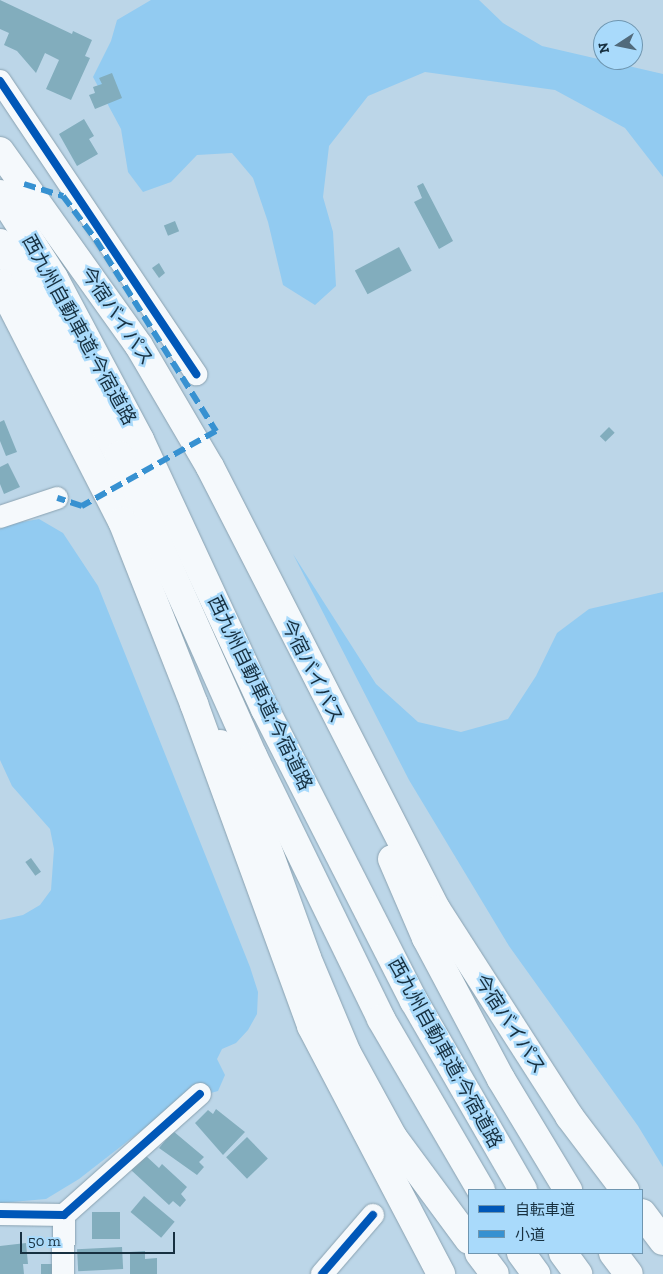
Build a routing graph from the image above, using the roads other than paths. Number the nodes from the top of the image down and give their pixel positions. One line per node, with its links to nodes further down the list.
1 (0, 81): 6 (street)
2 (0, 151): 9 (highway, 今宿バイパス)
3 (0, 194): 13 (highway, 西九州自動車道;今宿道路)
4 (0, 243): 12 (highway, 西九州自動車道;今宿道路)
5 (0, 283): 10 (highway)
6 (196, 374)
7 (57, 498): 8 (street)
8 (0, 517)
9 (307, 662): 14 (highway); 15 (highway, 今宿バイパス)
10 (194, 704): 20 (highway); 28 (highway)
11 (200, 1094): 18 (street)
12 (480, 1189)
13 (522, 1189)
14 (567, 1189)
15 (624, 1189)
16 (0, 1214): 18 (street)
17 (643, 1214): 21 (highway)
18 (64, 1215): 26 (street)
19 (372, 1215): 27 (street)
20 (468, 1239)
21 (663, 1241)
22 (480, 1254): 29 (highway)
23 (522, 1254): 30 (highway)
24 (564, 1254): 31 (highway)
25 (614, 1254): 32 (highway)
26 (63, 1274)
27 (322, 1274)
28 (441, 1274)
29 (495, 1274)
30 (536, 1274)
31 (578, 1274)
32 (629, 1274)

